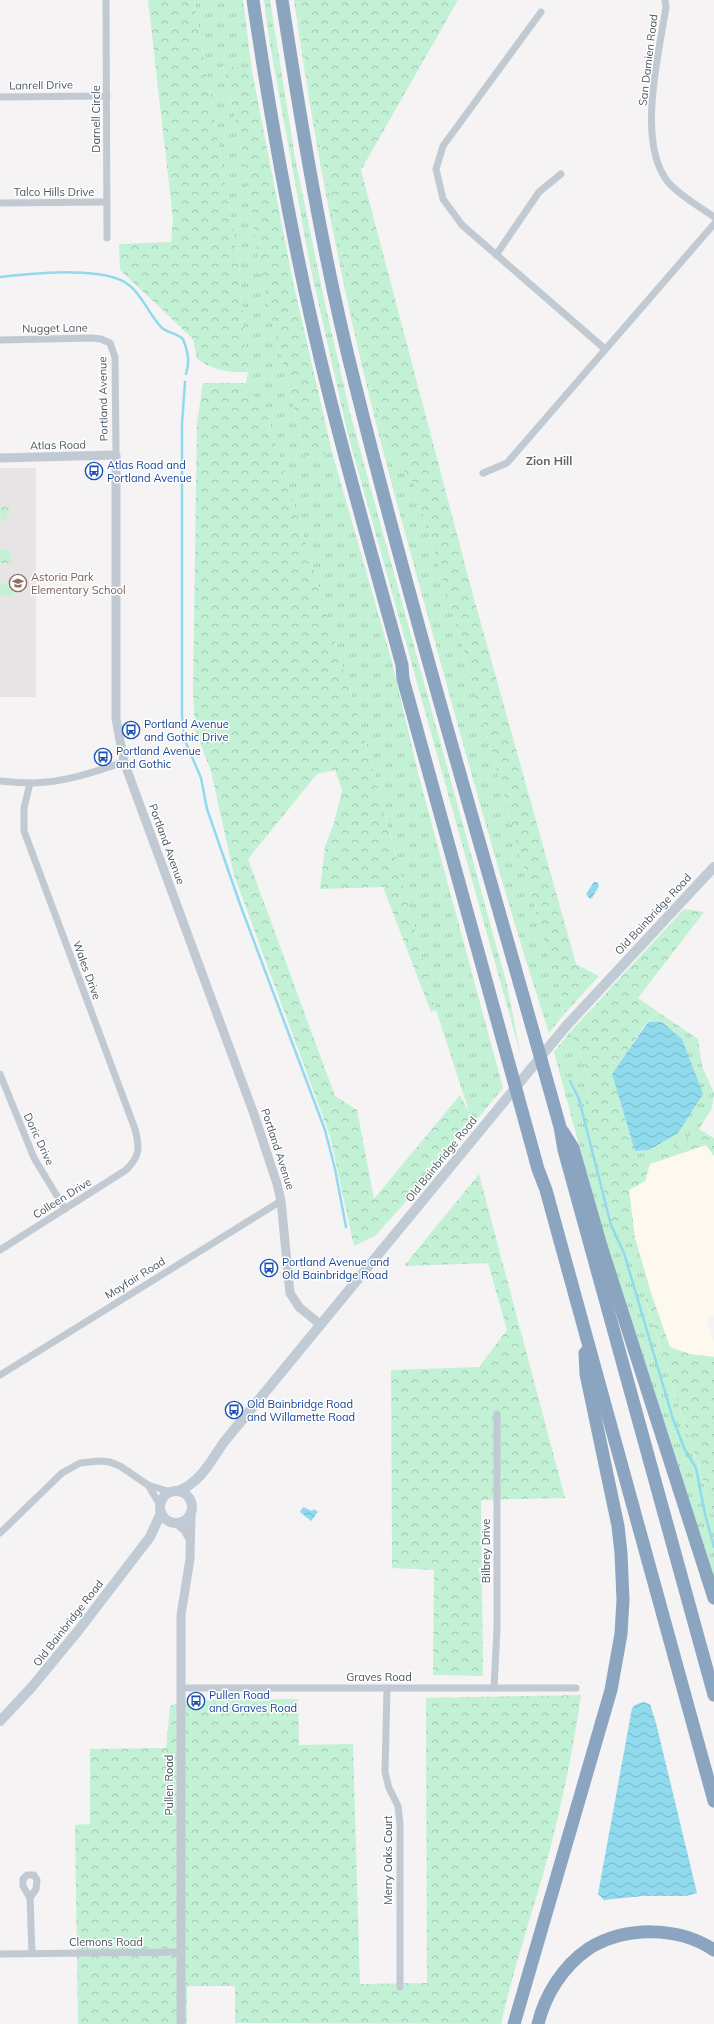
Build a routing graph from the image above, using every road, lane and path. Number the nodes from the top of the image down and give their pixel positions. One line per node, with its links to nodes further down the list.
1 (106, 0): 6 (street, Darnell Circle)
2 (253, 0): 32 (highway)
3 (282, 0): 26 (highway)
4 (665, 0): 11 (street, San Damien Road)
5 (541, 12): 14 (street)
6 (107, 96): 7 (street, Lanrell Drive); 9 (street, Darnell Circle)
7 (0, 97)
8 (561, 174): 14 (street)
9 (107, 202): 10 (street, Talco Hills Drive); 13 (street, Darnell Circle)
10 (0, 203)
11 (714, 217)
12 (714, 224): 17 (street)
13 (107, 238)
14 (496, 255): 17 (street)
15 (0, 340): 16 (street, Nugget Lane)
16 (110, 343): 18 (street, Portland Avenue)
17 (606, 349): 20 (street)
18 (116, 456): 19 (street, Atlas Road); 21 (street, Portland Avenue)
19 (0, 458)
20 (483, 473)
21 (124, 762): 23 (street); 28 (street, Portland Avenue)
22 (0, 781): 23 (street)
23 (30, 783): 27 (street, Wales Drive)
24 (714, 867): 31 (main road, Old Bainbridge Road)
25 (0, 1074): 29 (street, Doric Drive)
26 (560, 1127): 45 (highway); 50 (highway)
27 (133, 1163): 29 (street, Colleen Drive)
28 (282, 1201): 31 (street, Portland Avenue); 33 (street, Mayfair Road)
29 (65, 1209): 30 (street, Colleen Drive)
30 (0, 1250)
31 (321, 1325): 35 (main road, Old Bainbridge Road)
32 (584, 1327): 52 (highway); 60 (highway)
33 (0, 1375)
34 (497, 1414): 48 (street, Bilbrey Drive)
35 (199, 1478): 37 (main road, Old Bainbridge Road); 38 (main road, Old Bainbridge Road)
36 (148, 1485): 37 (street); 39 (street); 42 (street)
37 (174, 1492): 38 (main road); 39 (main road)
38 (191, 1499): 40 (main road)
39 (160, 1509): 41 (main road); 43 (main road, Old Bainbridge Road)
40 (191, 1515): 41 (main road); 44 (street, Pullen Road)
41 (175, 1524): 43 (main road, Old Bainbridge Road); 44 (street)
42 (0, 1533)
43 (150, 1537): 51 (main road, Old Bainbridge Road)
44 (191, 1546): 46 (street, Pullen Road)
45 (714, 1598)
46 (181, 1688): 47 (street, Graves Road); 55 (street, Pullen Road)
47 (387, 1688): 48 (street, Graves Road); 58 (street, Merry Oaks Court)
48 (494, 1688): 49 (street, Graves Road)
49 (576, 1688)
50 (714, 1695)
51 (0, 1721)
52 (714, 1801)
53 (30, 1898): 56 (street)
54 (714, 1950): 61 (highway)
55 (181, 1952): 56 (street, Clemons Road); 59 (street, Pullen Road)
56 (32, 1953): 57 (street, Clemons Road)
57 (0, 1954)
58 (400, 1987)
59 (182, 2024)
60 (514, 2024)
61 (538, 2024)

